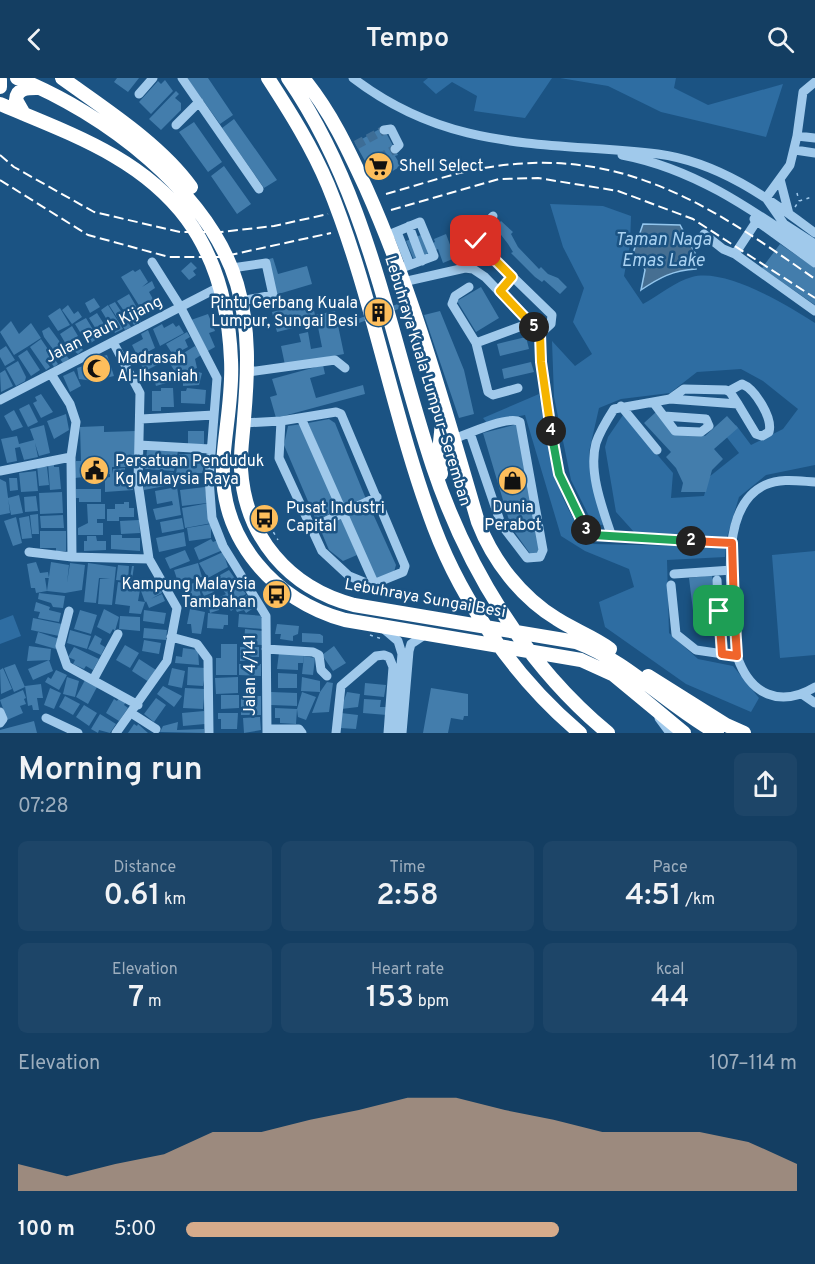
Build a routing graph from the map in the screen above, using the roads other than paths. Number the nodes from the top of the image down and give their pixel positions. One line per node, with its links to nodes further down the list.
1 (17, 78): 12 (highway, Lebuhraya Sungai Besi)
2 (62, 78): 31 (highway)
3 (153, 78): 13 (street)
4 (182, 78): 14 (street)
5 (267, 78): 121 (highway, Lebuhraya Kuala Lumpur–Seremban)
6 (288, 78): 79 (highway, Lebuhraya Kuala Lumpur–Seremban)
7 (303, 78): 34 (highway)
8 (353, 78): 22 (street)
9 (0, 80): 11 (highway)
10 (815, 82): 19 (street)
11 (0, 87)
12 (39, 88): 16 (highway); 31 (highway, Lebuhraya Sungai Besi)
13 (139, 94)
14 (199, 102): 17 (street); 26 (street)
15 (0, 104): 16 (highway, Lebuhraya Sungai Besi)
16 (24, 114): 44 (highway, Lebuhraya Sungai Besi)
17 (176, 124)
18 (384, 130): 21 (street)
19 (797, 136): 20 (street); 23 (street)
20 (815, 138)
21 (395, 149)
22 (587, 149): 27 (street); 28 (street)
23 (795, 150): 24 (street); 25 (street)
24 (815, 153)
25 (780, 179): 27 (street); 29 (street)
26 (259, 189)
27 (766, 198): 29 (street); 36 (street)
28 (739, 201): 32 (street); 37 (street)
29 (791, 212): 33 (street)
30 (493, 216): 43 (street)
31 (206, 221): 41 (highway, Lebuhraya Sungai Besi)
32 (756, 222): 38 (street); 40 (street)
33 (814, 231)
34 (392, 234): 42 (highway); 42 (street)
35 (704, 234): 38 (street)
36 (815, 244)
37 (815, 253)
38 (735, 254): 49 (street)
39 (152, 262): 48 (street)
40 (815, 263)
41 (232, 268): 47 (highway, Lebuhraya Sungai Besi); 47 (street)
42 (404, 272): 46 (street); 64 (highway)
43 (512, 277): 46 (street); 51 (street)
44 (221, 286): 48 (street, Jalan Pauh Kijang); 94 (highway, Lebuhraya Sungai Besi)
45 (469, 287): 53 (street)
46 (500, 291): 50 (street)
47 (241, 301): 55 (highway, Lebuhraya Sungai Besi)
48 (180, 308): 52 (street, Jalan Pauh Kijang); 65 (street)
49 (815, 311)
50 (530, 323): 51 (street); 53 (street)
51 (540, 334): 83 (street)
52 (113, 342): 56 (street, Jalan Pauh Kijang); 68 (street)
53 (476, 343): 57 (street)
54 (345, 368): 55 (street)
55 (248, 372): 70 (highway, Lebuhraya Sungai Besi)
56 (51, 374): 60 (street, Jalan Pauh Kijang); 76 (street)
57 (518, 388)
58 (729, 391): 59 (street); 62 (street); 62 (street)
59 (670, 399): 61 (street); 62 (street)
60 (0, 400)
61 (653, 402): 63 (street); 66 (street)
62 (738, 404)
63 (621, 406): 75 (street); 83 (street)
64 (444, 408): 72 (highway); 79 (highway)
65 (214, 415): 68 (street); 74 (street)
66 (664, 416)
67 (301, 418): 69 (street); 80 (street); 81 (street)
68 (141, 419): 73 (street)
69 (281, 421): 70 (street); 82 (street)
70 (244, 423): 125 (highway, Lebuhraya Sungai Besi)
71 (470, 433): 71 (street); 72 (street)
72 (454, 439): 126 (highway)
73 (139, 445): 74 (street); 87 (street)
74 (210, 449): 98 (street, Jalan 4/141)
75 (657, 450)
76 (71, 457): 77 (street); 86 (street)
77 (0, 471)
78 (815, 482): 84 (street)
79 (442, 494): 122 (highway, Lebuhraya Kuala Lumpur–Seremban)
80 (377, 497): 81 (street); 91 (street)
81 (343, 513): 82 (street); 91 (street)
82 (311, 528): 91 (street)
83 (612, 537): 84 (street)
84 (732, 543): 88 (street)
85 (29, 552): 86 (street)
86 (72, 557): 87 (street)
87 (149, 558): 97 (street)
88 (732, 570): 89 (street); 100 (street)
89 (674, 574)
90 (717, 580): 99 (street)
91 (375, 585)
92 (671, 585): 99 (street)
93 (69, 611): 102 (street)
94 (379, 625): 95 (highway, Lebuhraya Sungai Besi); 119 (street)
95 (428, 633): 106 (highway, Lebuhraya Sungai Besi); 120 (street)
96 (118, 634): 102 (street)
97 (171, 638): 107 (street); 115 (street)
98 (266, 649): 101 (street); 112 (street, Jalan 4/141)
99 (722, 654): 100 (street)
100 (737, 656): 104 (street)
101 (327, 676)
102 (93, 680): 107 (street)
103 (815, 687): 104 (street)
104 (802, 694): 105 (street)
105 (815, 703)
106 (650, 704): 123 (street); 124 (highway, Lebuhraya Sungai Besi)
107 (135, 709): 111 (street); 114 (street)
108 (0, 712): 110 (street)
109 (46, 718): 113 (street)
110 (0, 723)
111 (156, 729)
112 (267, 731): 116 (street)
113 (78, 733)
114 (116, 733)
115 (209, 733)
116 (302, 733)
117 (336, 733): 118 (street)
118 (388, 733)
119 (395, 733)
120 (402, 733)
121 (580, 733)
122 (608, 733)
123 (670, 733)
124 (684, 733)
125 (717, 733)
126 (744, 733)

